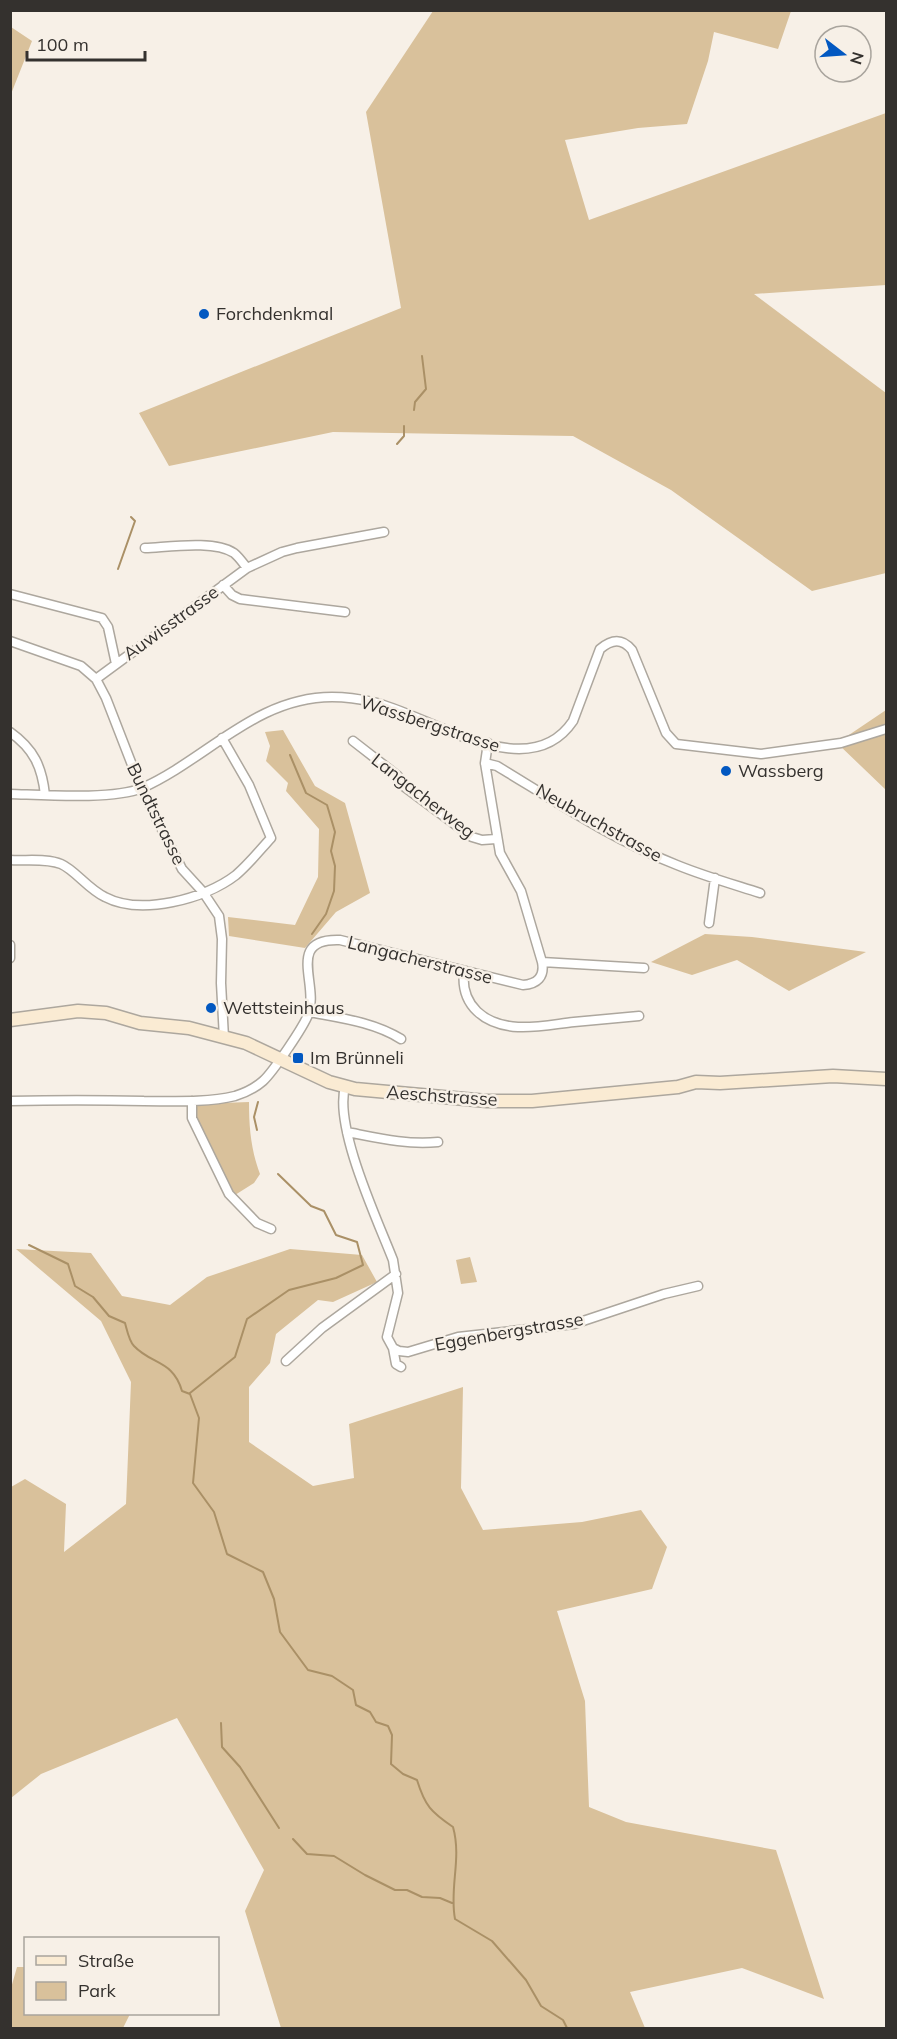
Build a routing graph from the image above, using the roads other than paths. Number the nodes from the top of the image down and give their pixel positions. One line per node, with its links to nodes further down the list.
1 (384, 532): 3 (street, Auwisstrasse)
2 (144, 548): 3 (street)
3 (246, 568): 4 (street, Auwisstrasse)
4 (223, 585): 6 (street); 8 (street, Auwisstrasse)
5 (10, 594): 8 (street)
6 (345, 612)
7 (10, 641): 9 (street, Bundtstrasse)
8 (116, 664): 9 (street, Auwisstrasse)
9 (96, 680): 16 (street, Bundtstrasse)
10 (886, 729): 14 (street, Wassbergstrasse)
11 (10, 732): 18 (street)
12 (222, 738): 14 (street, Wassbergstrasse); 16 (street, Wassbergstrasse); 22 (street)
13 (353, 741): 19 (street, Langacherweg)
14 (488, 743): 15 (street)
15 (485, 763): 19 (street); 21 (street, Neubruchstrasse)
16 (141, 788): 18 (street, Wassbergstrasse); 22 (street, Bundtstrasse)
17 (10, 794): 18 (street, Wassbergstrasse)
18 (45, 795)
19 (496, 839): 27 (street)
20 (10, 860): 22 (street)
21 (715, 878): 23 (street, Neubruchstrasse); 24 (street)
22 (203, 892): 33 (street, Bundtstrasse)
23 (760, 893)
24 (709, 923)
25 (10, 945): 26 (street)
26 (10, 958)
27 (542, 962): 28 (street); 29 (street, Langacherstrasse)
28 (644, 968)
29 (464, 971): 30 (street, Langacherstrasse); 31 (street)
30 (309, 1012): 34 (street); 35 (street)
31 (639, 1016)
32 (10, 1020): 33 (main road, Aeschstrasse)
33 (224, 1038): 35 (main road, Aeschstrasse)
34 (401, 1039)
35 (280, 1058): 37 (main road, Aeschstrasse); 39 (street)
36 (886, 1079): 37 (main road, Aeschstrasse)
37 (345, 1087): 40 (street)
38 (10, 1101): 39 (street)
39 (192, 1101): 42 (street)
40 (347, 1132): 41 (street); 43 (street)
41 (438, 1142)
42 (271, 1229)
43 (396, 1274): 45 (street); 46 (street)
44 (698, 1286): 45 (street, Eggenbergstrasse)
45 (393, 1348): 47 (street)
46 (286, 1361)
47 (401, 1367)

